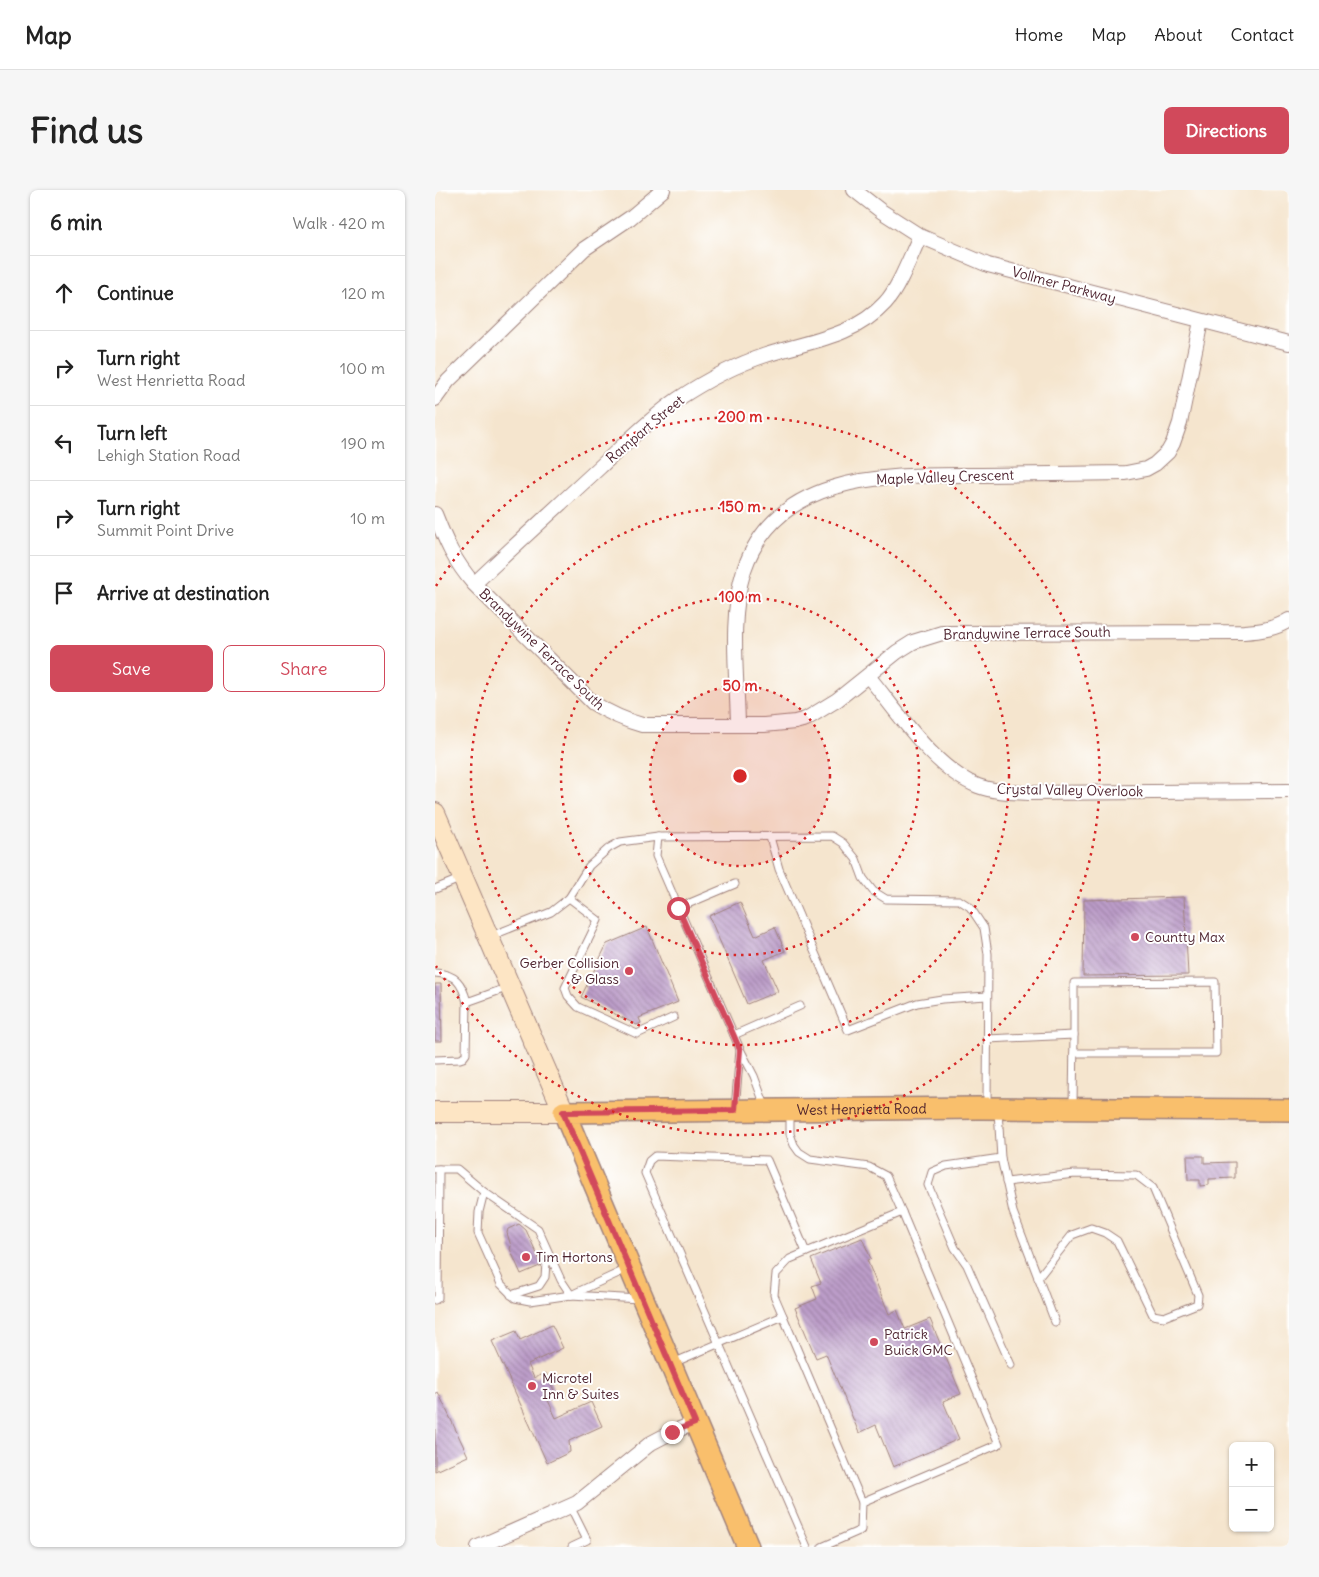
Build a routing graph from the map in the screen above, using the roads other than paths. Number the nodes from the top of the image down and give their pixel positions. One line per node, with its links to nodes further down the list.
1 (663, 190): 6 (street)
2 (854, 190): 3 (street, Vollmer Parkway)
3 (920, 236): 4 (street, Vollmer Parkway); 8 (street, Rampart Street)
4 (1201, 321): 5 (street, Vollmer Parkway); 11 (street, Maple Valley Crescent)
5 (1289, 343)
6 (435, 399)
7 (435, 514): 8 (street, Brandywine Terrace South)
8 (474, 584): 11 (street, Brandywine Terrace South)
9 (1289, 620): 10 (street, Brandywine Terrace South)
10 (869, 676): 11 (street, Brandywine Terrace South); 12 (street, Crystal Valley Overlook)
11 (738, 724)
12 (1289, 791)
13 (435, 813): 16 (street)
14 (658, 837): 15 (lane); 19 (lane); 20 (lane)
15 (770, 837): 24 (lane); 24 (lane)
16 (463, 878): 18 (lane); 21 (street)
17 (735, 884): 20 (lane)
18 (435, 889)
19 (569, 898): 21 (lane); 27 (lane)
20 (678, 908): 28 (lane)
21 (488, 937): 23 (street)
22 (435, 973): 25 (lane)
23 (510, 987): 25 (lane); 41 (street)
24 (987, 996): 30 (lane)
25 (467, 1002): 33 (lane)
26 (801, 1006): 28 (lane)
27 (674, 1017)
28 (734, 1035): 31 (lane)
29 (1074, 1035): 30 (lane); 32 (lane); 32 (lane)
30 (987, 1040): 34 (lane)
31 (740, 1050): 36 (lane); 37 (lane)
32 (1074, 1053): 35 (lane)
33 (435, 1060)
34 (993, 1108): 35 (main road, West Henrietta Road); 38 (main road, West Henrietta Road); 42 (lane)
35 (1073, 1108): 39 (main road, West Henrietta Road)
36 (735, 1110): 37 (main road, West Henrietta Road); 41 (main road, West Henrietta Road)
37 (766, 1110): 38 (main road, West Henrietta Road)
38 (790, 1110): 46 (lane)
39 (1289, 1110)
40 (435, 1112): 41 (street, West Henrietta Road)
41 (563, 1112): 49 (main road)
42 (1001, 1158): 44 (lane); 59 (lane)
43 (437, 1169): 45 (lane); 53 (lane)
44 (1007, 1182): 50 (lane); 50 (lane)
45 (484, 1192): 48 (lane); 51 (lane)
46 (901, 1212): 47 (lane); 61 (lane)
47 (806, 1252): 55 (lane); 57 (lane)
48 (552, 1260): 51 (lane); 52 (lane)
49 (629, 1268): 52 (lane); 54 (main road)
50 (1038, 1278): 56 (lane)
51 (511, 1295): 52 (lane)
52 (571, 1295): 54 (lane)
53 (435, 1300)
54 (643, 1300): 58 (main road)
55 (783, 1316): 57 (lane); 61 (lane)
56 (1055, 1322)
57 (719, 1343): 58 (lane); 66 (lane)
58 (670, 1364): 60 (main road)
59 (1011, 1366)
60 (695, 1423): 62 (street); 65 (main road)
61 (862, 1502): 67 (lane)
62 (570, 1506): 63 (street); 64 (lane)
63 (478, 1547)
64 (572, 1547)
65 (748, 1547)
66 (807, 1547)
67 (822, 1547)

